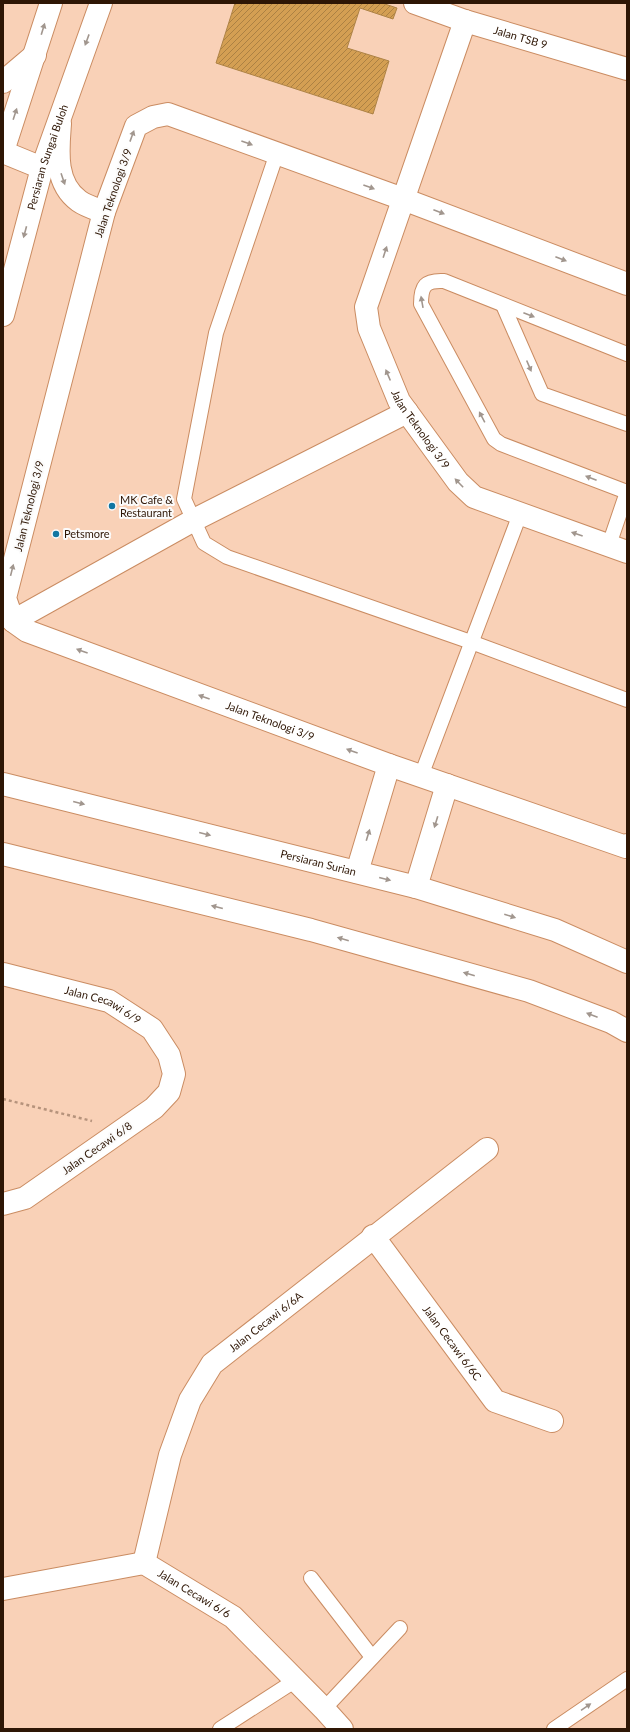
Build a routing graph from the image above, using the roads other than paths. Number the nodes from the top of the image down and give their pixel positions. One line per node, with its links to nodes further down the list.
1 (51, 3): 5 (street, one-way to 1)
2 (101, 3): 8 (street, Persiaran Sungai Buloh, one-way to 8)
3 (415, 3): 4 (street, Jalan TSB 9)
4 (465, 22): 6 (street, Jalan TSB 9); 12 (street)
5 (35, 55): 7 (street); 9 (street, one-way to 5)
6 (627, 69)
7 (3, 82)
8 (60, 112): 11 (street, Persiaran Sungai Buloh); 13 (street, one-way to 13)
9 (3, 152): 11 (street)
10 (277, 154): 12 (street, Jalan Teknologi 3/9, one-way to 12); 13 (street, Jalan Teknologi 3/9, one-way to 10); 22 (lane)
11 (42, 168): 16 (street, Persiaran Sungai Buloh, one-way to 16)
12 (403, 199): 14 (street, Jalan Teknologi 3/9, one-way to 14); 18 (street, Jalan Teknologi 3/9, one-way to 12)
13 (104, 212): 24 (street, Jalan Teknologi 3/9, one-way to 13)
14 (627, 284)
15 (503, 305): 17 (lane, one-way to 17); 19 (lane, one-way to 19); 20 (lane, one-way to 15)
16 (3, 315)
17 (627, 354)
18 (407, 412): 21 (street, Jalan Teknologi 3/9, one-way to 18); 22 (street)
19 (627, 424)
20 (627, 492): 23 (lane)
21 (520, 514): 23 (street, Jalan Teknologi 3/9, one-way to 21); 25 (lane)
22 (194, 520): 24 (street); 25 (lane)
23 (618, 549)
24 (13, 621): 27 (street, Jalan Teknologi 3/9, one-way to 24)
25 (471, 642): 26 (lane); 28 (lane)
26 (627, 700)
27 (389, 765): 28 (street, Jalan Teknologi 3/9); 35 (street, one-way to 27)
28 (421, 776): 31 (street, Jalan Teknologi 3/9)
29 (3, 778): 32 (street)
30 (3, 784): 32 (street, Persiaran Surian)
31 (447, 785): 33 (street, Jalan Teknologi 3/9); 36 (street, one-way to 36)
32 (41, 793): 35 (street, Persiaran Surian, one-way to 35)
33 (627, 846)
34 (3, 854): 39 (street, one-way to 34)
35 (357, 872): 36 (street, Persiaran Surian, one-way to 36)
36 (416, 887): 37 (street, Persiaran Surian, one-way to 37)
37 (627, 962)
38 (3, 974): 40 (street, Jalan Cecawi 6/9)
39 (627, 1031)
40 (174, 1074): 42 (street, Jalan Cecawi 6/8)
41 (486, 1149): 43 (street, Jalan Cecawi 6/6A)
42 (3, 1204)
43 (373, 1236): 44 (street, Jalan Cecawi 6/6C); 45 (street, Jalan Cecawi 6/6A)
44 (552, 1421)
45 (144, 1563): 47 (street); 51 (street, Jalan Cecawi 6/6)
46 (311, 1578): 49 (lane)
47 (3, 1589)
48 (400, 1628): 49 (lane)
49 (372, 1657): 52 (lane)
50 (627, 1679): 55 (lane, one-way to 50)
51 (296, 1680): 52 (street, Jalan Cecawi 6/6); 53 (lane)
52 (324, 1709): 54 (street, Jalan Cecawi 6/6)
53 (220, 1729)
54 (342, 1729)
55 (554, 1729)

